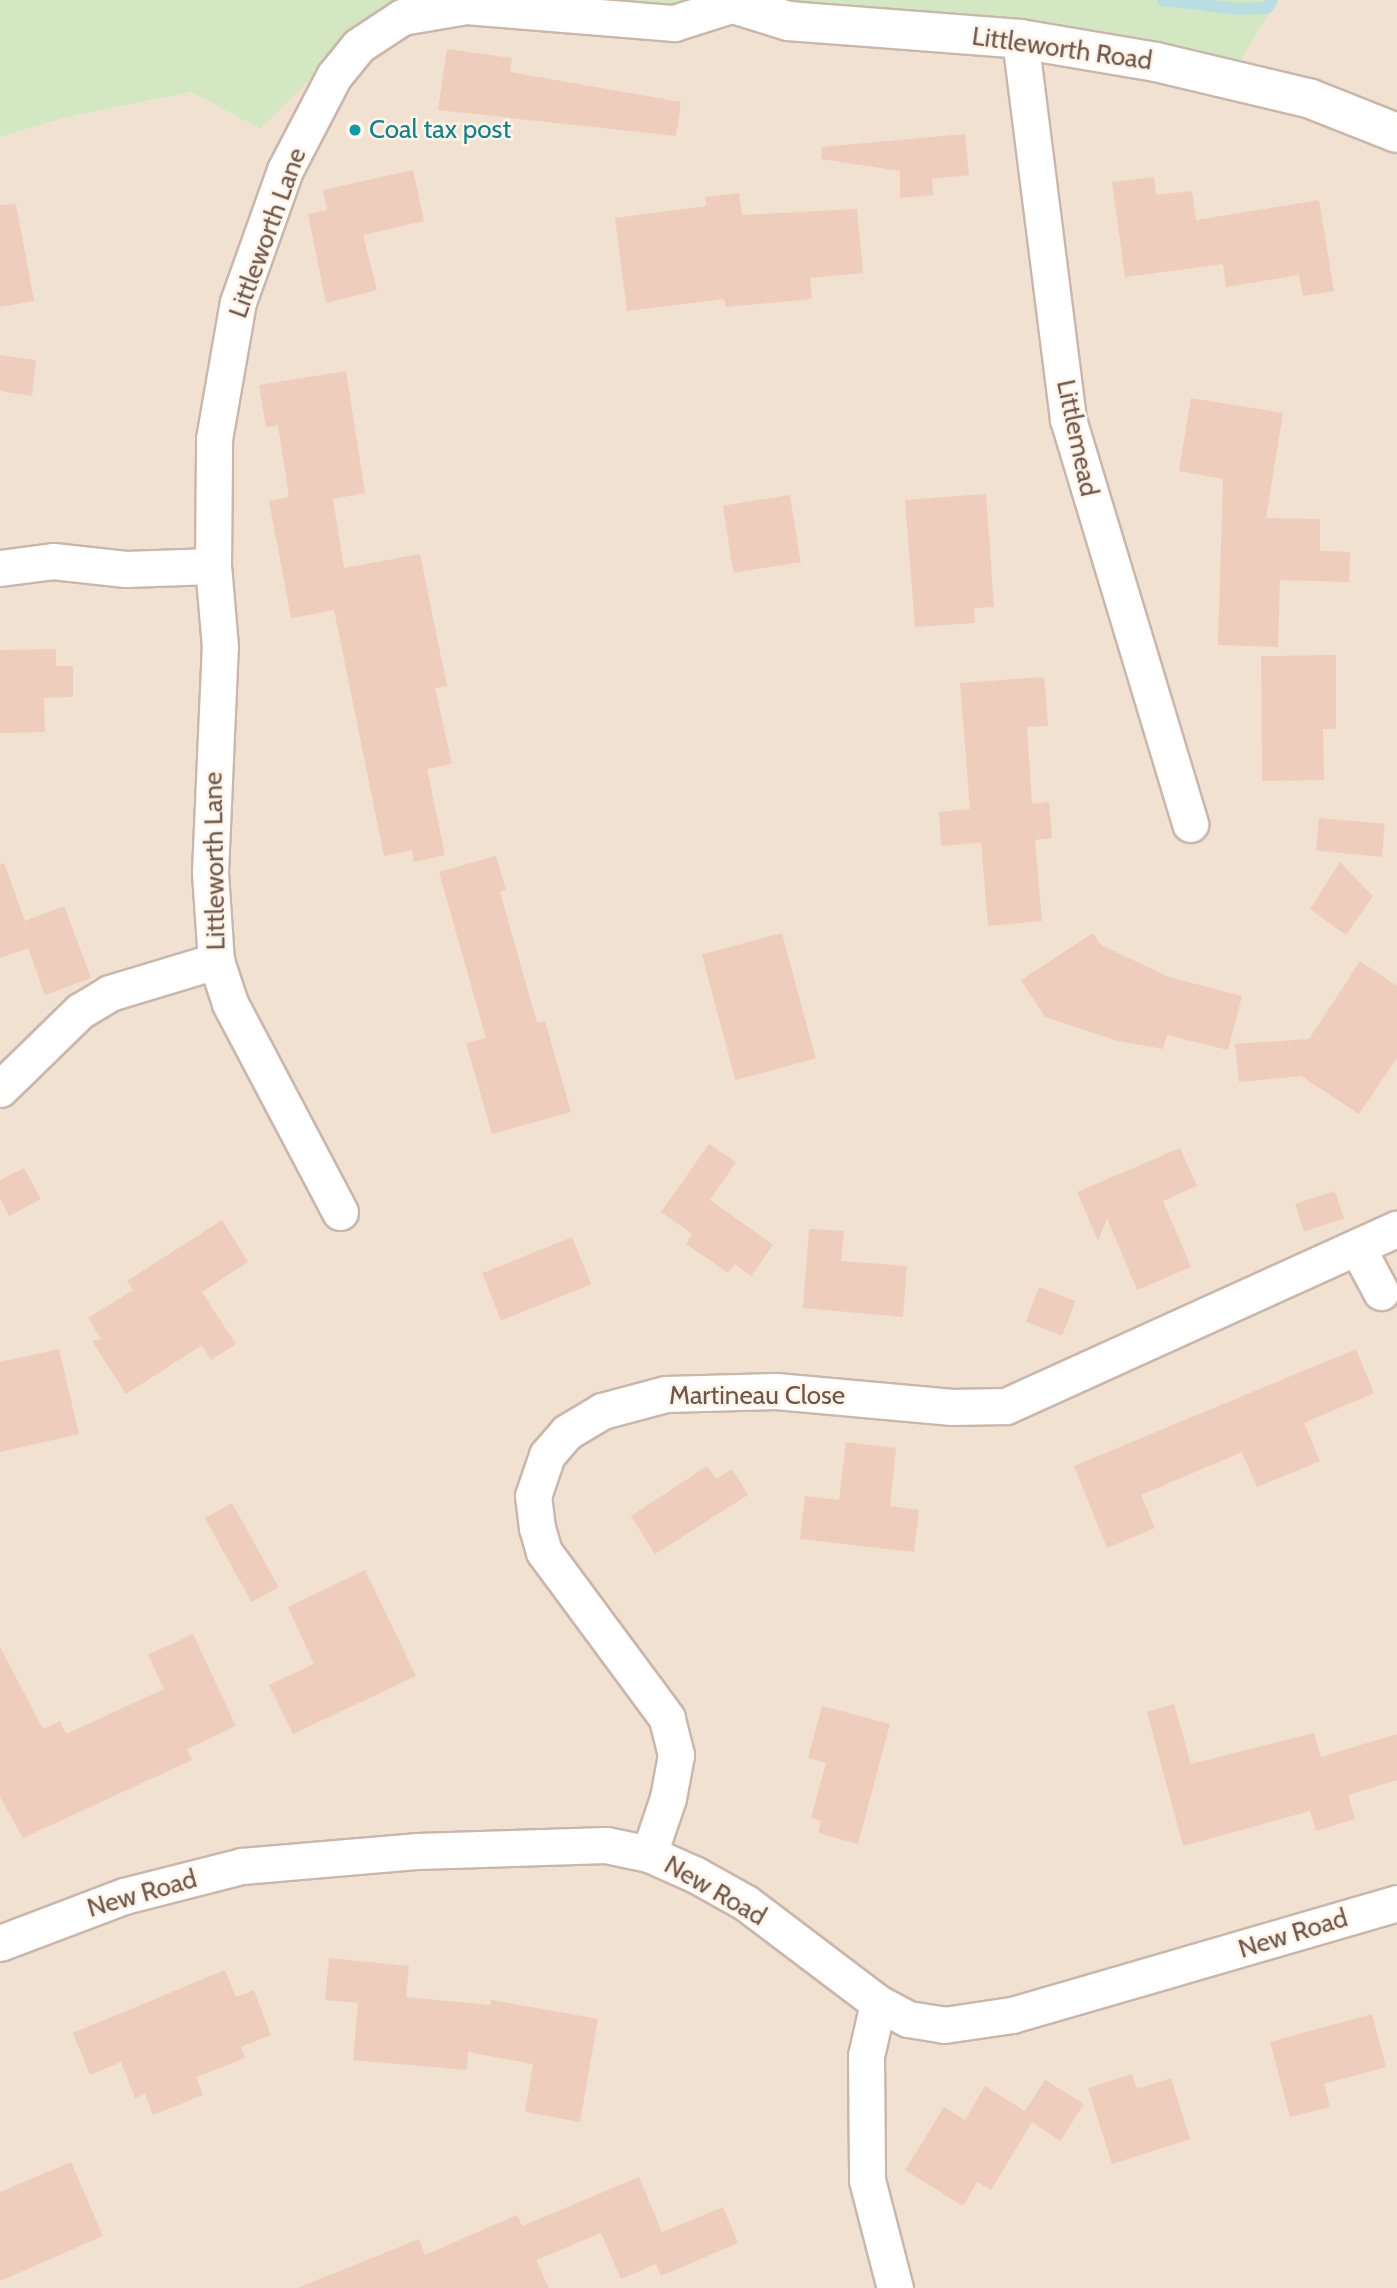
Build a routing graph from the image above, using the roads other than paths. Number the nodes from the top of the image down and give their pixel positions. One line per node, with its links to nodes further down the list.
1 (725, 3): 2 (street, Littleworth Road); 4 (street, Littleworth Lane)
2 (1020, 39): 3 (street, Littleworth Road); 6 (street, Littlemead)
3 (1397, 133)
4 (213, 566): 5 (street); 7 (street, Littleworth Lane)
5 (0, 568)
6 (1190, 824)
7 (216, 961): 8 (street); 9 (street, Littleworth Lane)
8 (0, 1089)
9 (340, 1212)
10 (1397, 1229): 11 (street, Martineau Close)
11 (1357, 1247): 12 (street); 13 (street, Martineau Close)
12 (1381, 1292)
13 (649, 1854): 15 (street, New Road); 16 (street, New Road)
14 (1397, 1903): 16 (street, New Road)
15 (0, 1943)
16 (878, 2003): 17 (street)
17 (895, 2288)

